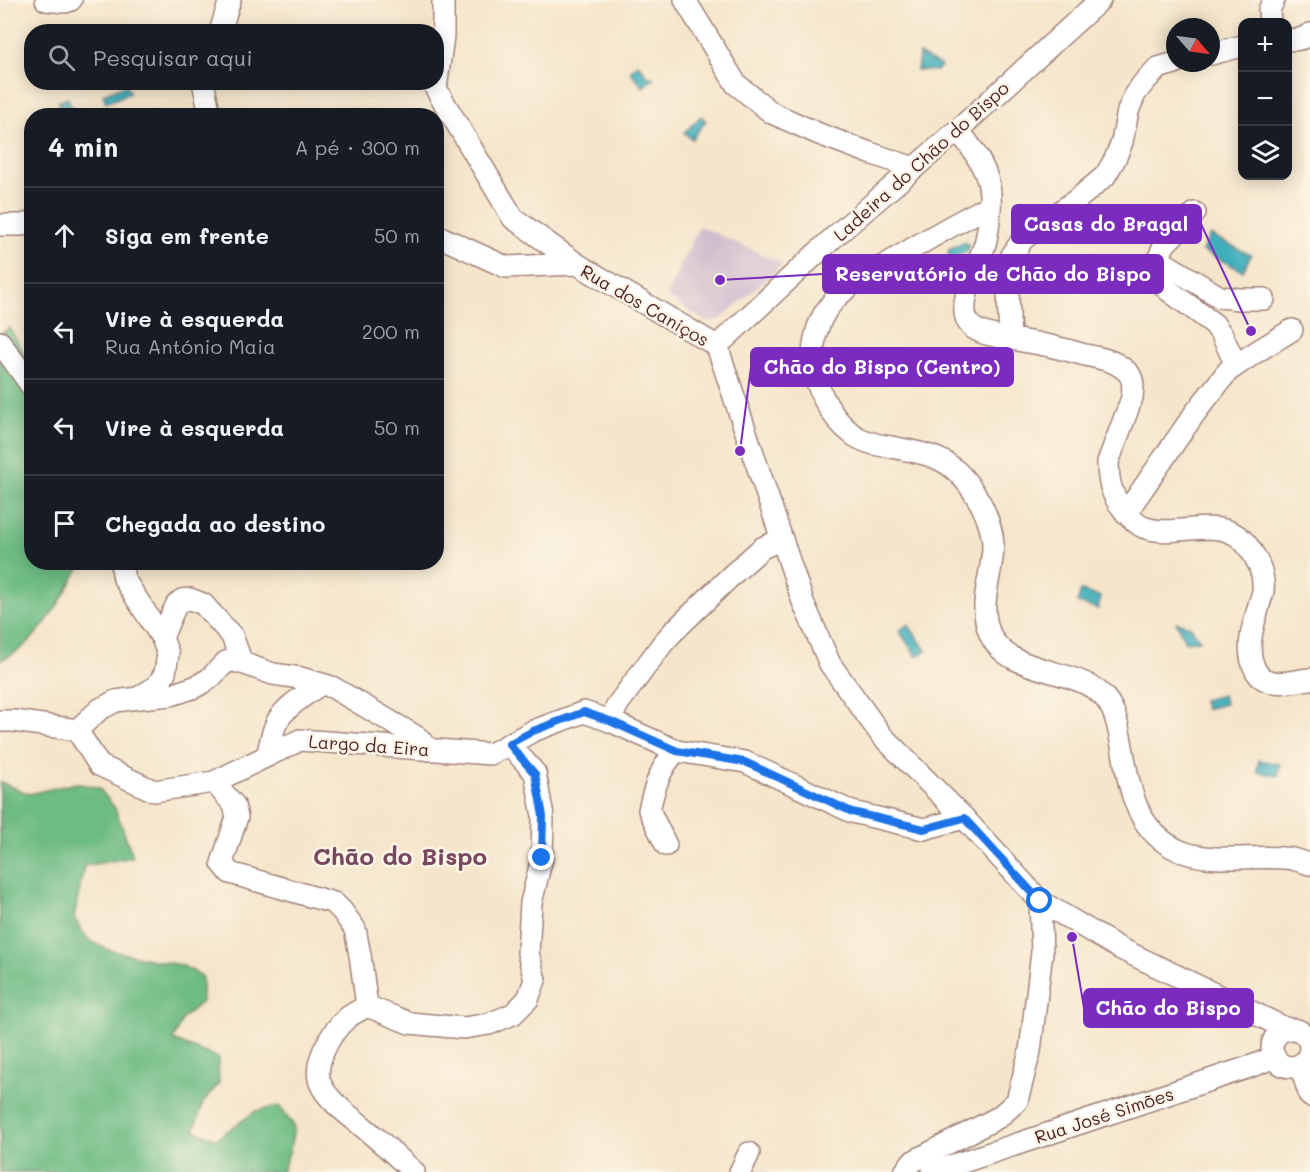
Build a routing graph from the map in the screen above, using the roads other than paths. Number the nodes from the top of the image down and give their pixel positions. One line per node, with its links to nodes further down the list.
1 (46, 0): 2 (street)
2 (71, 0)
3 (230, 0): 9 (street)
4 (442, 0): 10 (street)
5 (685, 0): 20 (street)
6 (1100, 0): 19 (street, Ladeira do Chão do Bispo)
7 (1275, 0): 8 (street)
8 (1270, 18)
9 (222, 24)
10 (443, 24)
11 (1310, 34): 12 (street)
12 (1292, 39)
13 (1238, 47): 14 (street)
14 (1220, 52)
15 (1166, 66): 30 (street)
16 (205, 90): 18 (street)
17 (437, 90): 26 (street)
18 (208, 108)
19 (958, 130): 20 (street, Ladeira do Chão do Bispo); 21 (street)
20 (914, 168): 32 (street, Ladeira do Chão do Bispo)
21 (990, 206): 30 (street); 53 (street)
22 (1195, 213): 27 (street)
23 (24, 224): 24 (street)
24 (0, 225)
25 (444, 239): 26 (street, Rua dos Caniços)
26 (577, 264): 32 (street, Rua dos Caniços)
27 (1156, 265): 28 (street); 33 (street)
28 (1264, 299)
29 (1292, 330): 33 (street)
30 (1010, 339): 35 (street)
31 (0, 342): 34 (street)
32 (717, 346): 36 (street)
33 (1236, 365): 35 (street)
34 (24, 376)
35 (1126, 513): 40 (street)
36 (782, 539): 44 (street); 51 (street)
37 (122, 570): 38 (street)
38 (162, 638): 39 (street); 42 (street)
39 (242, 663): 41 (street); 42 (street)
40 (1310, 679)
41 (321, 684): 47 (street); 49 (street)
42 (138, 698): 45 (street)
43 (0, 721): 45 (street)
44 (610, 721): 46 (street, Largo da Eira); 48 (street, Largo da Eira)
45 (77, 729): 50 (street, Largo da Eira)
46 (509, 744): 47 (street, Largo da Eira); 55 (street)
47 (430, 750): 49 (street, Largo da Eira)
48 (677, 751): 51 (street, Largo da Eira); 52 (street)
49 (267, 756): 50 (street, Largo da Eira)
50 (214, 782): 55 (street)
51 (964, 818): 54 (street)
52 (666, 845)
53 (1310, 864)
54 (1040, 901): 56 (street); 59 (street)
55 (367, 1006): 58 (street)
56 (1296, 1045): 57 (street); 60 (street, Rua José Simões)
57 (1310, 1096)
58 (414, 1172)
59 (905, 1172)
60 (933, 1172)

